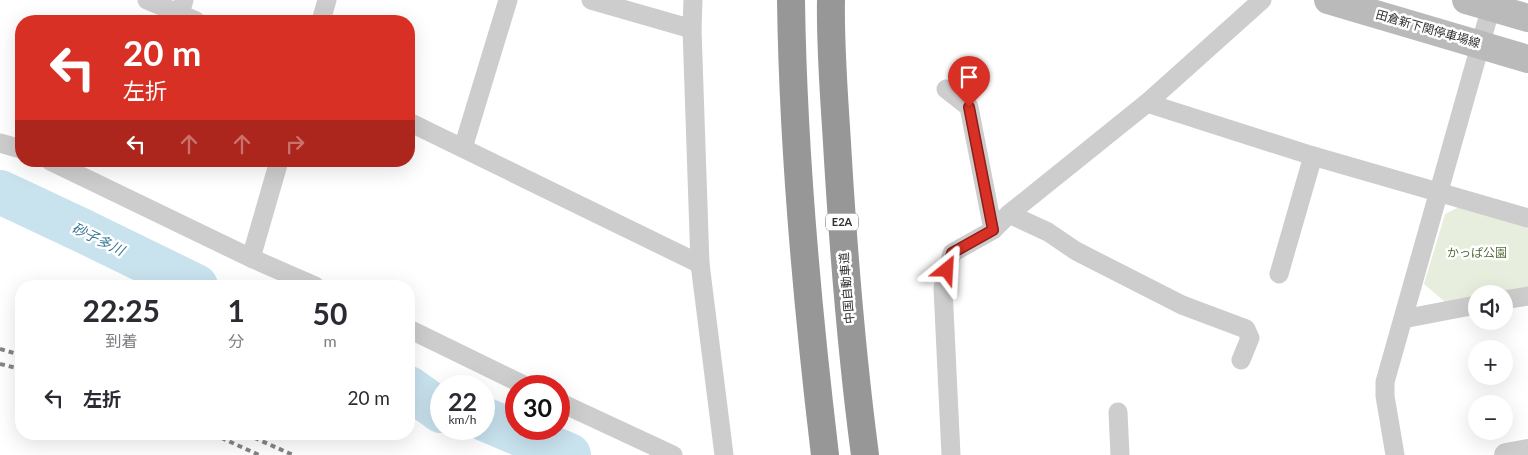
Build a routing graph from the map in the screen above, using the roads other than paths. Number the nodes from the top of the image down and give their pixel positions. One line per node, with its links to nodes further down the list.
1 (147, 0): 11 (street)
2 (328, 0): 12 (street)
3 (508, 0): 22 (street)
4 (591, 0): 14 (street)
5 (693, 0): 14 (street)
6 (791, 0): 43 (highway)
7 (831, 0): 44 (highway, 中国自動車道 / E2A)
8 (1262, 0): 18 (street)
9 (1328, 0): 15 (main road, 田倉新下関停車場線)
10 (1483, 2): 13 (main road); 15 (street)
11 (186, 12)
12 (323, 15)
13 (1528, 18)
14 (692, 29): 31 (street)
15 (1479, 45): 16 (main road, 田倉新下関停車場線); 26 (street)
16 (1528, 59)
17 (946, 89): 29 (street)
18 (1147, 103): 23 (street); 27 (street)
19 (415, 125): 22 (street)
20 (0, 142): 21 (street)
21 (15, 147)
22 (463, 148): 31 (street)
23 (1314, 156): 26 (street); 32 (street)
24 (62, 167): 30 (street)
25 (278, 167): 30 (street)
26 (1438, 192): 28 (street); 37 (street)
27 (1009, 214): 29 (street); 39 (street)
28 (1528, 218)
29 (993, 230): 48 (street)
30 (251, 258): 33 (street)
31 (700, 264): 47 (street)
32 (1279, 274)
33 (301, 280)
34 (1528, 296): 35 (street)
35 (1513, 298)
36 (1468, 307): 37 (street)
37 (1403, 319): 50 (street)
38 (415, 332): 40 (street)
39 (1241, 360)
40 (505, 376)
41 (570, 407): 46 (street)
42 (1118, 412): 49 (street)
43 (824, 446)
44 (864, 449)
45 (1528, 450): 51 (street)
46 (673, 455)
47 (724, 455)
48 (951, 455)
49 (1120, 455)
50 (1395, 455)
51 (1506, 455)

